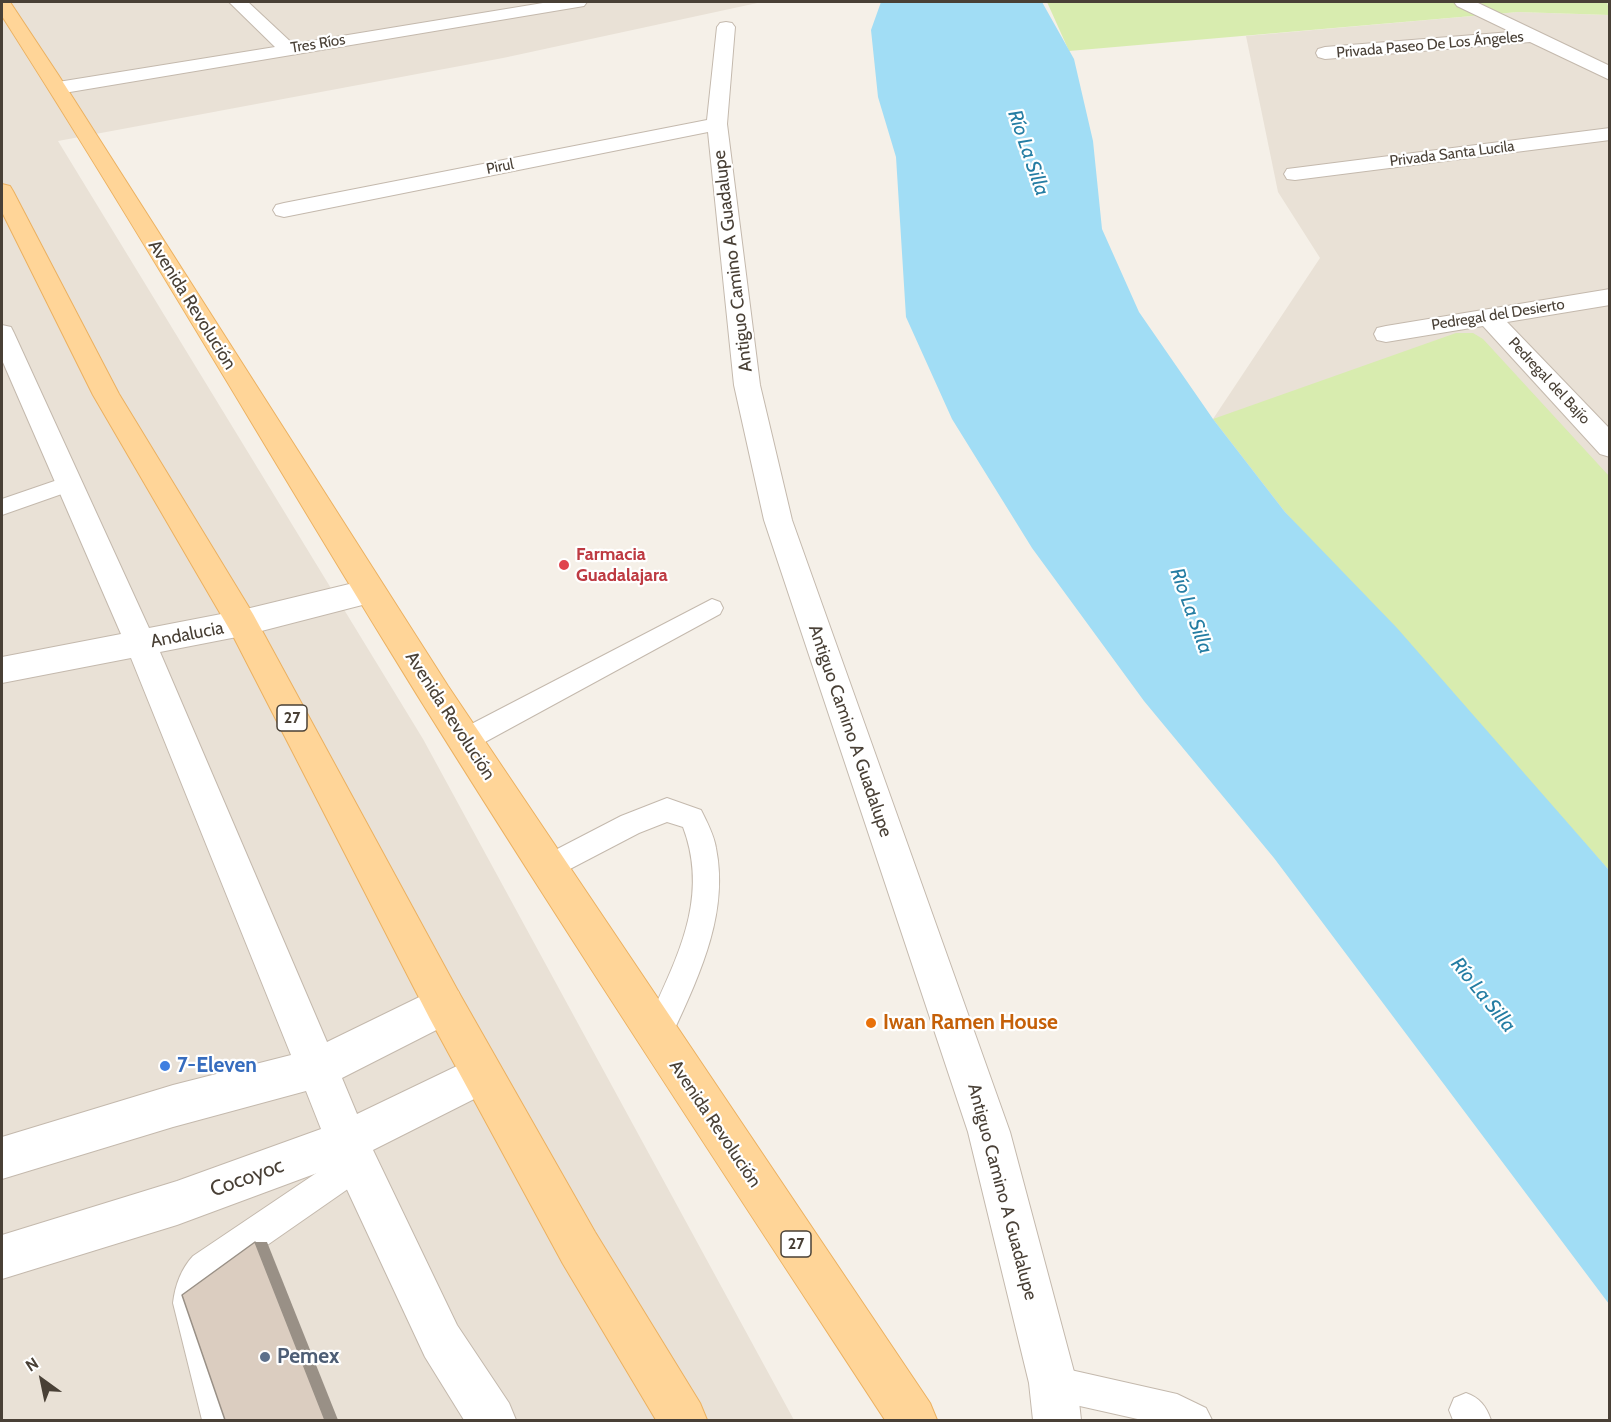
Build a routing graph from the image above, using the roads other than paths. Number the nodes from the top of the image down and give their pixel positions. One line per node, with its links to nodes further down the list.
1 (238, 2): 7 (street)
2 (578, 2): 7 (street, Tres Ríos)
3 (1464, 2): 6 (street)
4 (2, 3): 10 (main road, Avenida Revolución / 27)
5 (726, 27): 11 (street, Antiguo Camino A Guadalupe)
6 (1535, 36): 8 (street, Privada Paseo De Los Ángeles); 9 (street)
7 (288, 49): 10 (street, Tres Ríos)
8 (1325, 53)
9 (1610, 74)
10 (57, 88): 23 (main road, Avenida Revolución / 27)
11 (717, 124): 15 (street, Pirul); 37 (street, Antiguo Camino A Guadalupe)
12 (1610, 134): 13 (street, Privada Santa Lucila)
13 (1294, 174)
14 (2, 191): 25 (main road, 27)
15 (284, 210)
16 (1610, 297): 17 (street, Pedregal del Desierto)
17 (1488, 316): 19 (street, Pedregal del Desierto); 20 (street, Pedregal del Bajío)
18 (2, 333): 21 (street)
19 (1386, 334)
20 (1610, 447)
21 (69, 484): 22 (lane); 26 (street)
22 (2, 507)
23 (370, 591): 25 (street, Andalucia); 28 (main road, Avenida Revolución / 27)
24 (712, 608): 28 (lane)
25 (242, 623): 26 (street, Andalucia); 30 (main road, 27)
26 (141, 644): 27 (street, Andalucia); 32 (street)
27 (2, 670)
28 (465, 740): 29 (main road, Avenida Revolución / 27)
29 (547, 868): 31 (main road, Avenida Revolución / 27); 31 (lane)
30 (444, 1005): 32 (street); 33 (main road, 27)
31 (657, 1036): 41 (main road, Avenida Revolución / 27)
32 (318, 1068): 34 (street); 35 (street)
33 (482, 1074): 34 (street, Cocoyoc); 40 (main road, 27)
34 (352, 1153): 36 (street, Cocoyoc); 38 (lane); 39 (street)
35 (2, 1158)
36 (2, 1257)
37 (1053, 1383): 42 (street, Antiguo Camino A Guadalupe); 43 (lane)
38 (219, 1420)
39 (492, 1420)
40 (682, 1420)
41 (913, 1420)
42 (1057, 1420)
43 (1194, 1420)

